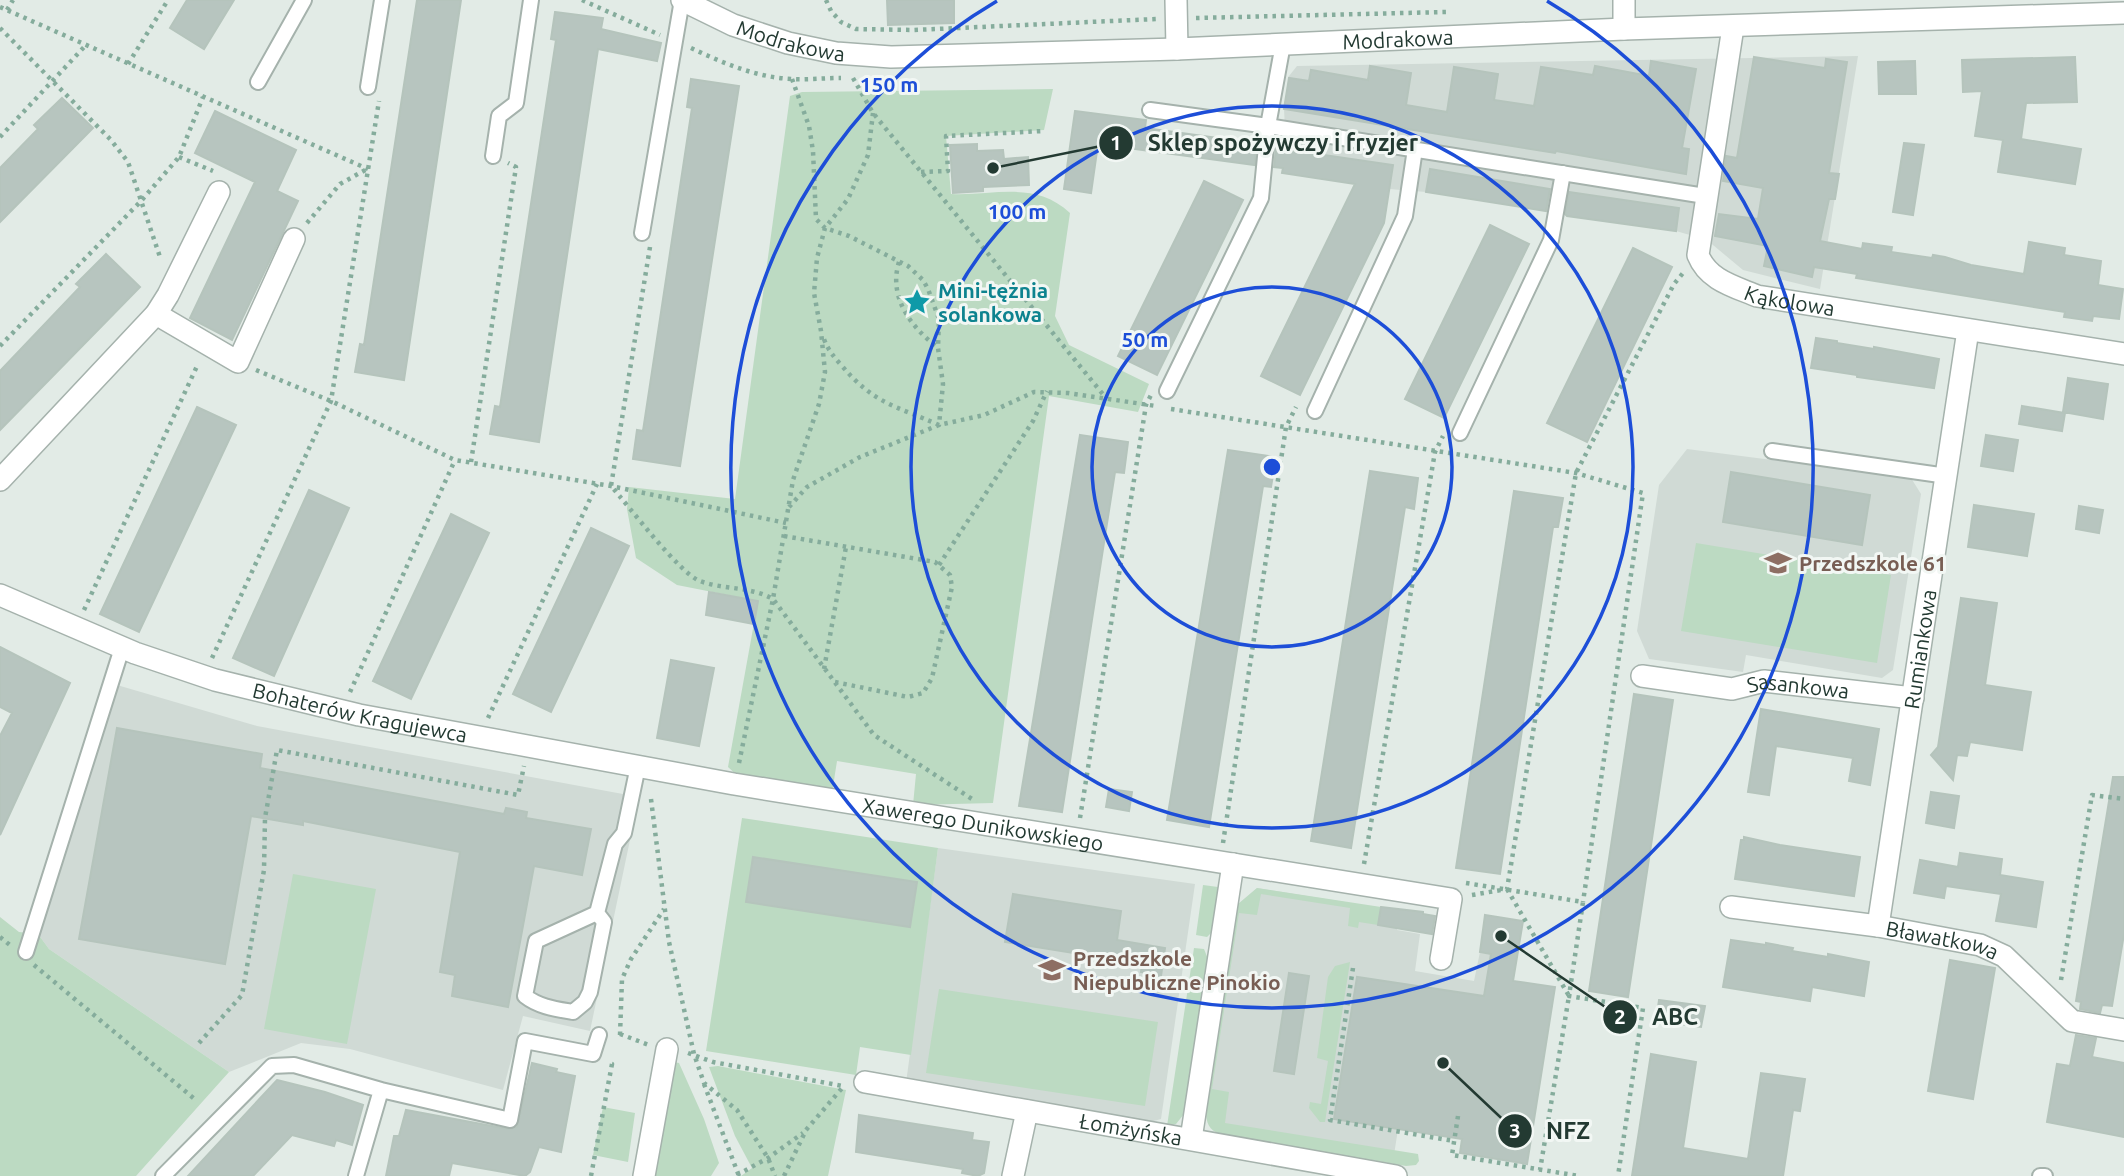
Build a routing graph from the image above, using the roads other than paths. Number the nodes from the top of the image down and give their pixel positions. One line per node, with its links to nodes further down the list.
1 (304, 0): 13 (lane)
2 (382, 0): 14 (lane)
3 (531, 0): 18 (lane)
4 (682, 0): 12 (street, Modrakowa); 22 (lane)
5 (1176, 0): 12 (street)
6 (1624, 0): 10 (street)
7 (2028, 8): 8 (street, Modrakowa); 9 (street, Modrakowa)
8 (2124, 13)
9 (1733, 27): 10 (street, Modrakowa); 21 (street)
10 (1624, 29): 11 (street, Modrakowa)
11 (1283, 44): 12 (street, Modrakowa); 16 (lane)
12 (1177, 49)
13 (258, 82)
14 (368, 87)
15 (1150, 110): 16 (lane)
16 (1268, 126): 17 (lane); 27 (lane)
17 (1415, 149): 19 (lane); 28 (lane)
18 (493, 156)
19 (1563, 173): 21 (lane); 29 (lane)
20 (219, 192): 24 (street)
21 (1705, 196): 25 (street, Kąkolowa)
22 (642, 233)
23 (294, 239): 24 (street)
24 (156, 314): 32 (street)
25 (1968, 330): 26 (street, Kąkolowa); 31 (street, Rumiankowa)
26 (2124, 354)
27 (1159, 392)
28 (1315, 411)
29 (1453, 430)
30 (1772, 452): 31 (lane)
31 (1947, 476): 36 (street, Rumiankowa)
32 (0, 480)
33 (0, 595): 34 (street, Bohaterów Kragujewca)
34 (122, 648): 37 (street, Bohaterów Kragujewca); 43 (lane)
35 (1642, 676): 36 (street, Sasankowa)
36 (1913, 698): 42 (street, Rumiankowa)
37 (638, 766): 38 (street, Bohaterów Kragujewca); 41 (lane)
38 (736, 776): 39 (street, Xawerego Dunikowskiego)
39 (1228, 856): 44 (street, Xawerego Dunikowskiego); 51 (street)
40 (1731, 907): 42 (street, Bławatkowa)
41 (597, 913): 41 (lane)
42 (1878, 926): 45 (street, Bławatkowa)
43 (26, 956)
44 (1441, 960)
45 (2124, 1030)
46 (599, 1035): 49 (lane)
47 (667, 1049): 54 (street)
48 (865, 1082): 50 (street, Łomżyńska)
49 (381, 1090): 52 (lane); 53 (lane)
50 (1027, 1111): 51 (street, Łomżyńska); 55 (street)
51 (1191, 1139): 56 (street, Łomżyńska)
52 (163, 1176)
53 (356, 1176)
54 (644, 1176)
55 (1013, 1176)
56 (1396, 1176)

